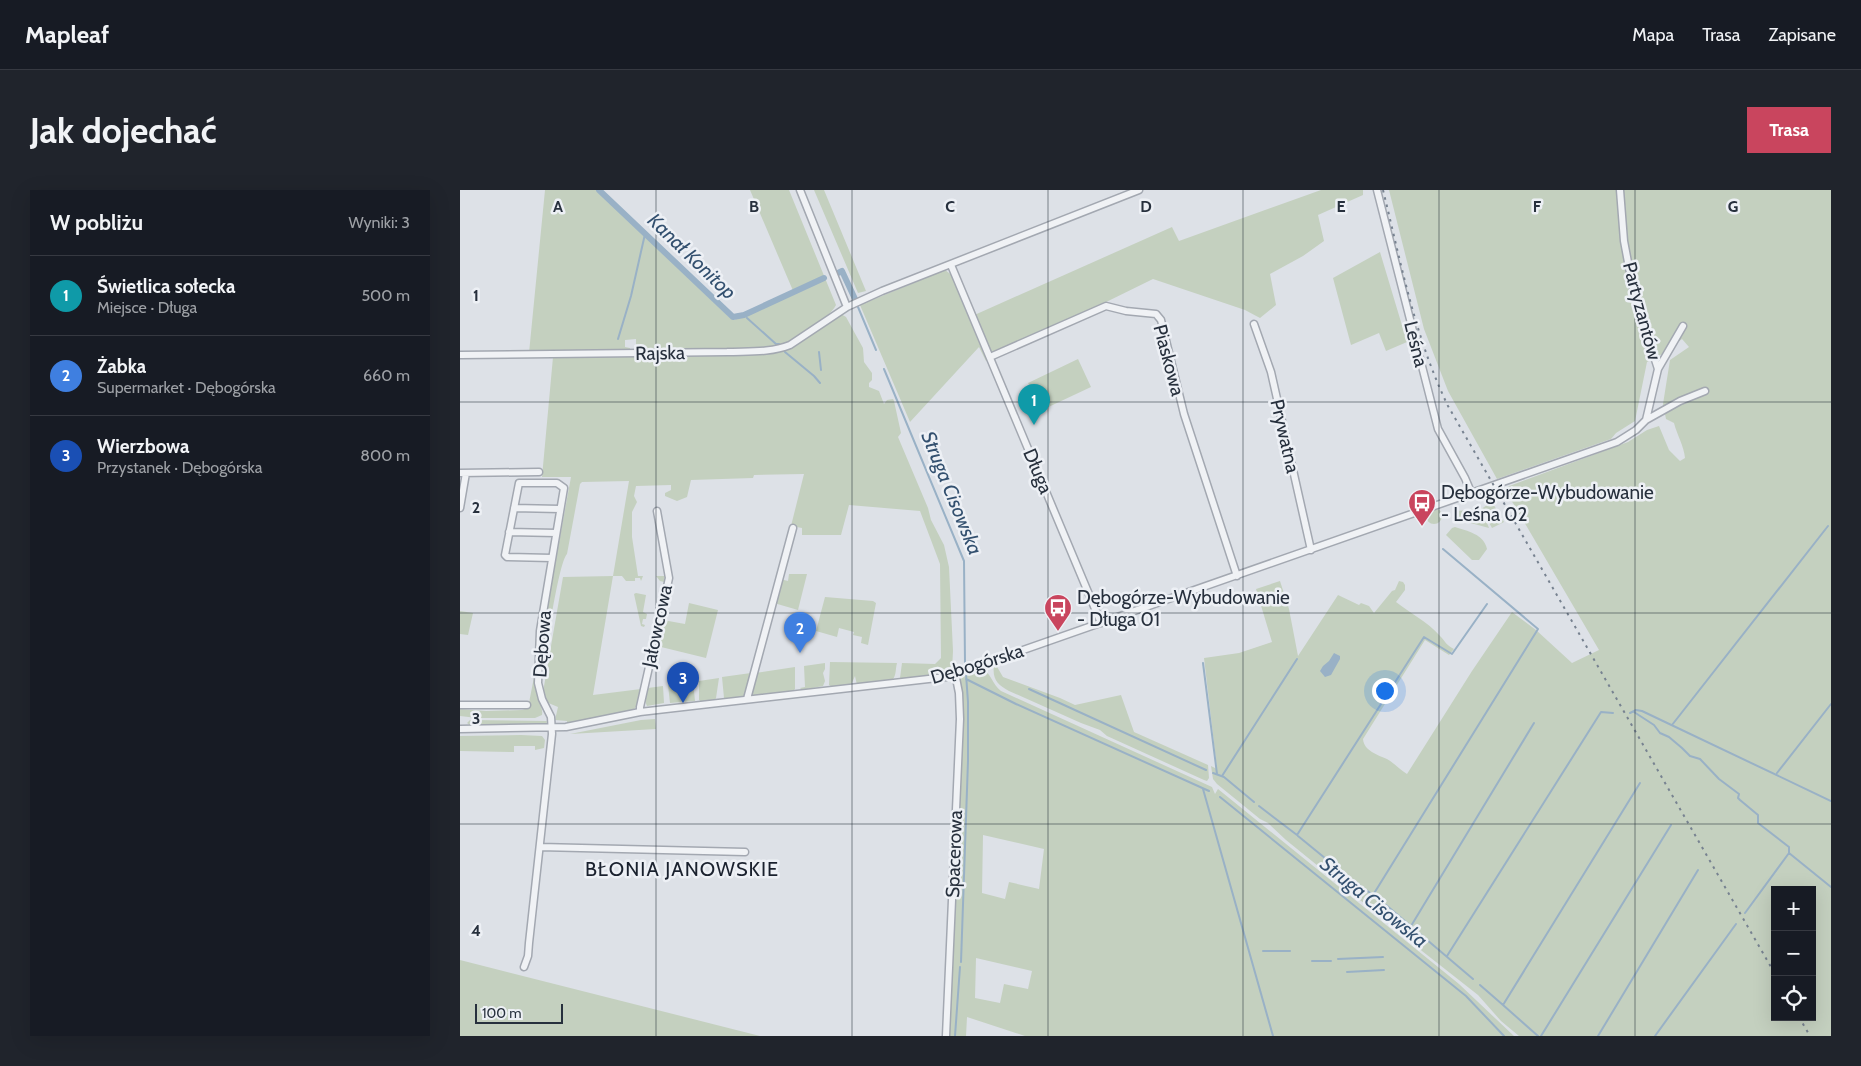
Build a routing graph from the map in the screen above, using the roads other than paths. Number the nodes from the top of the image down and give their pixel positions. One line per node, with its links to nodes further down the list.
1 (800, 190): 6 (street)
2 (1139, 190): 5 (street)
3 (1378, 190): 16 (street, Leśna)
4 (1620, 190): 11 (street, Partyzantów)
5 (951, 265): 6 (street); 10 (street, Długa)
6 (848, 307): 9 (street, Rajska)
7 (1254, 324): 24 (street, Prywatna)
8 (1683, 326): 11 (street)
9 (460, 356)
10 (990, 357): 26 (street, Piaskowa); 27 (street, Długa)
11 (1658, 369): 13 (street, Partyzantów)
12 (1705, 391): 13 (street)
13 (1646, 420): 16 (street)
14 (539, 472): 15 (street)
15 (463, 473): 17 (street)
16 (1471, 492): 24 (street, Dębogórska)
17 (460, 508)
18 (514, 508): 19 (street); 19 (street, Dębowa); 22 (street, Dębowa)
19 (560, 508): 23 (street, Dębowa)
20 (657, 511): 32 (street, Jałowcowa)
21 (793, 528): 29 (street)
22 (509, 532): 23 (street); 25 (street, Dębowa)
23 (556, 533): 25 (street, Dębowa)
24 (1311, 550): 26 (street, Dębogórska)
25 (552, 558): 33 (street, Dębowa)
26 (1237, 576): 27 (street, Dębogórska)
27 (1101, 623): 28 (street, Dębogórska)
28 (956, 673): 29 (street, Dębogórska); 38 (street, Spacerowa)
29 (747, 699): 32 (street, Dębogórska)
30 (460, 705): 31 (street)
31 (527, 705)
32 (640, 712): 33 (street, Dębogórska)
33 (552, 727): 34 (street, Dębogórska); 35 (street)
34 (460, 729)
35 (540, 848): 36 (street); 37 (street)
36 (745, 852)
37 (524, 967)
38 (946, 1036)

